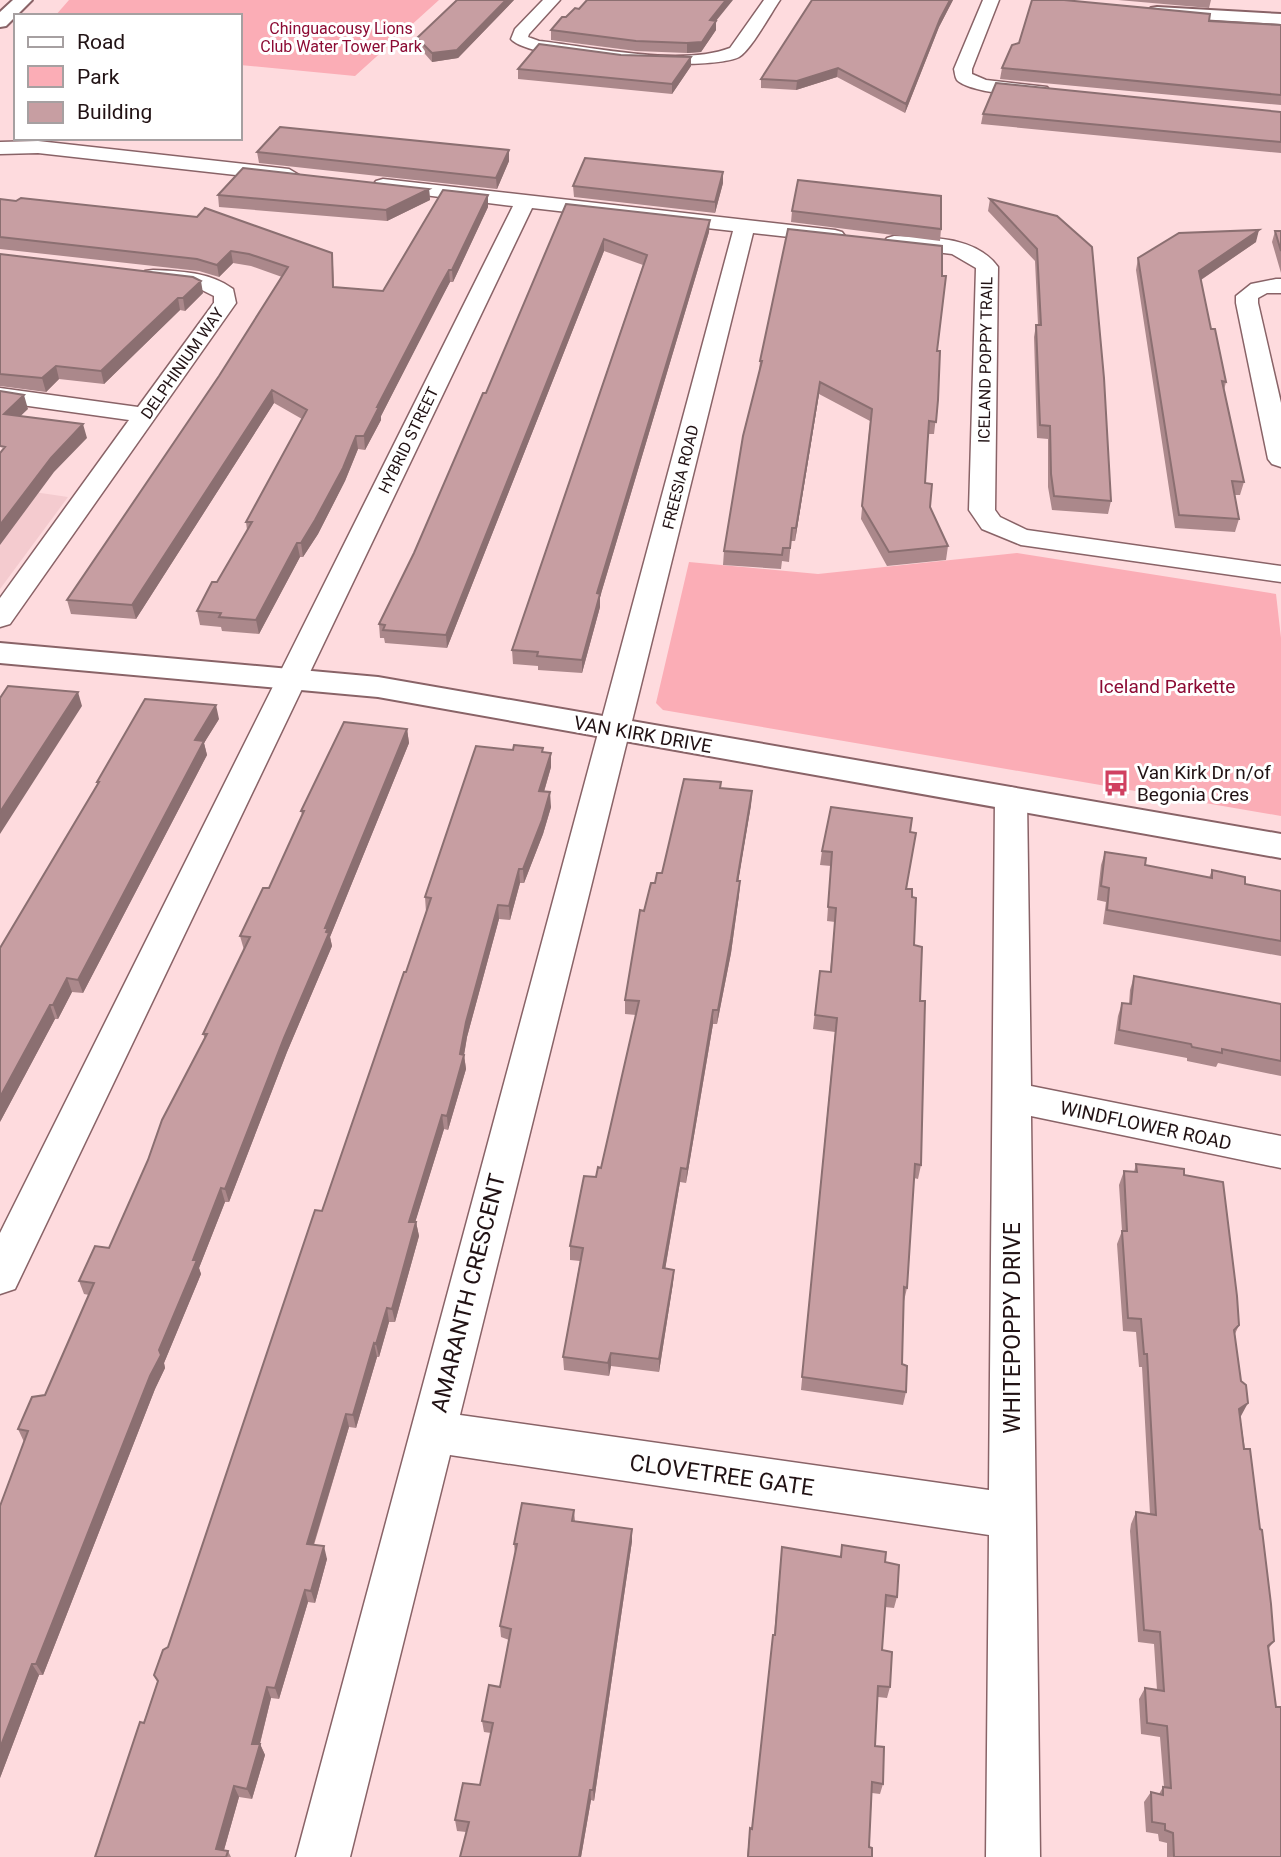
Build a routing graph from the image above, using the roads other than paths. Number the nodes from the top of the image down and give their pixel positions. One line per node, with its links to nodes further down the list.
1 (23, 0): 8 (street)
2 (552, 0): 3 (street)
3 (772, 0)
4 (991, 0): 9 (street)
5 (1258, 0): 7 (street)
6 (1145, 11): 7 (street)
7 (1273, 19)
8 (0, 22)
9 (1053, 92)
10 (0, 148): 11 (street)
11 (317, 178)
12 (359, 183): 13 (street, ICELAND POPPY TRAIL)
13 (525, 201): 14 (street, ICELAND POPPY TRAIL); 23 (street, HYBRID STREET)
14 (745, 225): 20 (street, ICELAND POPPY TRAIL); 24 (street, FREESIA ROAD)
15 (133, 273): 18 (street, DELPHINIUM WAY)
16 (1281, 286): 19 (street)
17 (0, 395): 18 (street)
18 (145, 415): 21 (street, DELPHINIUM WAY)
19 (1281, 459)
20 (1281, 574)
21 (0, 618)
22 (0, 653): 23 (street, VAN KIRK DRIVE)
23 (293, 678): 24 (street, VAN KIRK DRIVE); 29 (street)
24 (615, 729): 25 (street, VAN KIRK DRIVE); 30 (street, AMARANTH CRESCENT)
25 (1011, 799): 26 (street, VAN KIRK DRIVE); 27 (street, WHITEPOPPY DRIVE)
26 (1281, 846)
27 (1011, 1097): 28 (street, WINDFLOWER ROAD); 31 (street, WHITEPOPPY DRIVE)
28 (1281, 1152)
29 (0, 1276)
30 (432, 1433): 31 (street, CLOVETREE GATE); 32 (street, AMARANTH CRESCENT)
31 (1012, 1516): 33 (street, WHITEPOPPY DRIVE)
32 (323, 1857)
33 (1013, 1857)

